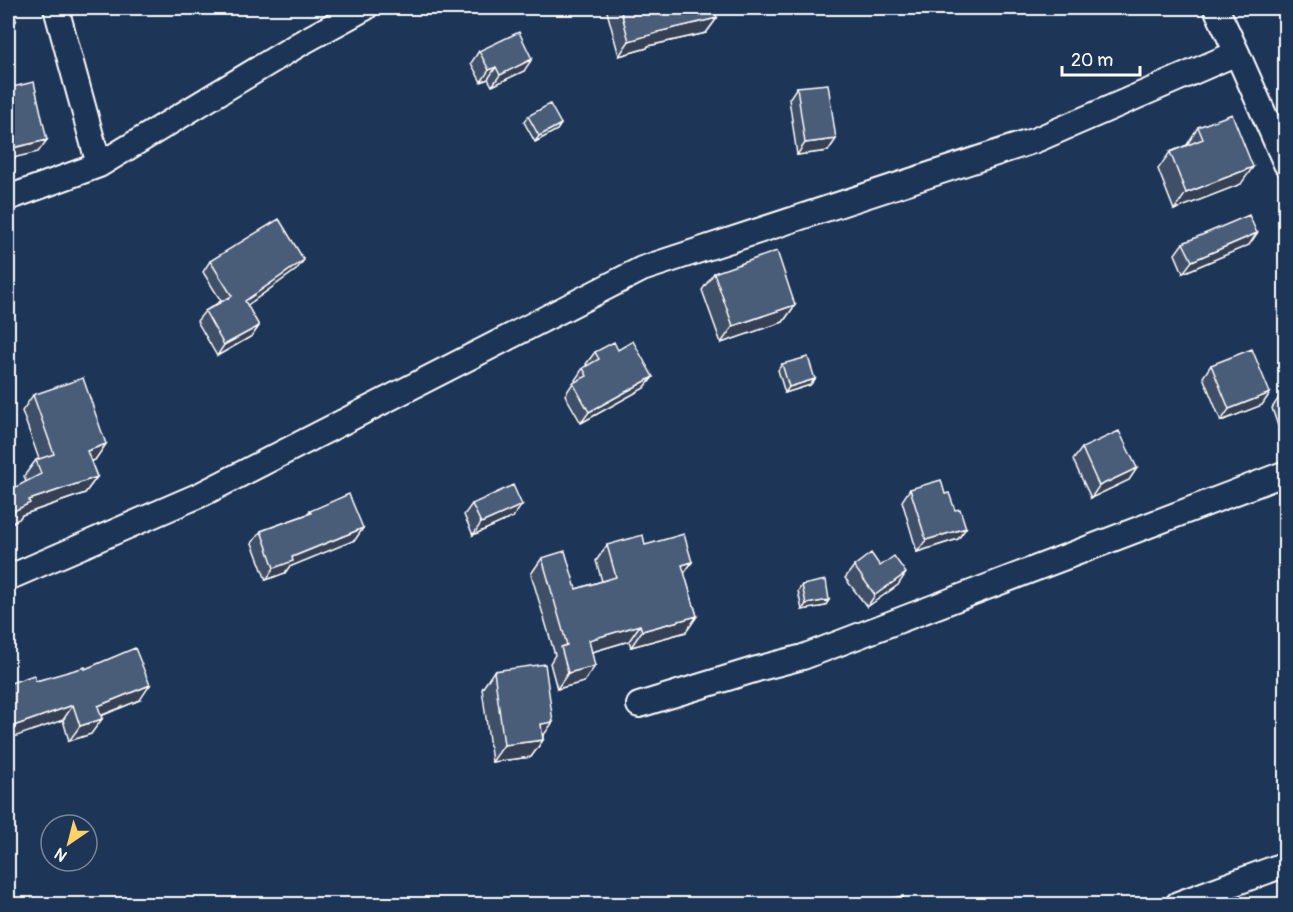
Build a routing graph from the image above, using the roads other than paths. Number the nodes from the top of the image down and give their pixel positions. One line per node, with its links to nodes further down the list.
1 (56, 8): 6 (street)
2 (365, 8): 6 (street)
3 (1216, 8): 4 (street)
4 (1238, 53): 5 (street); 9 (street)
5 (1286, 164)
6 (99, 165): 7 (street)
7 (8, 198)
8 (1286, 474): 10 (street)
9 (8, 578)
10 (639, 705)
11 (1286, 864): 12 (street)
12 (1178, 904)

